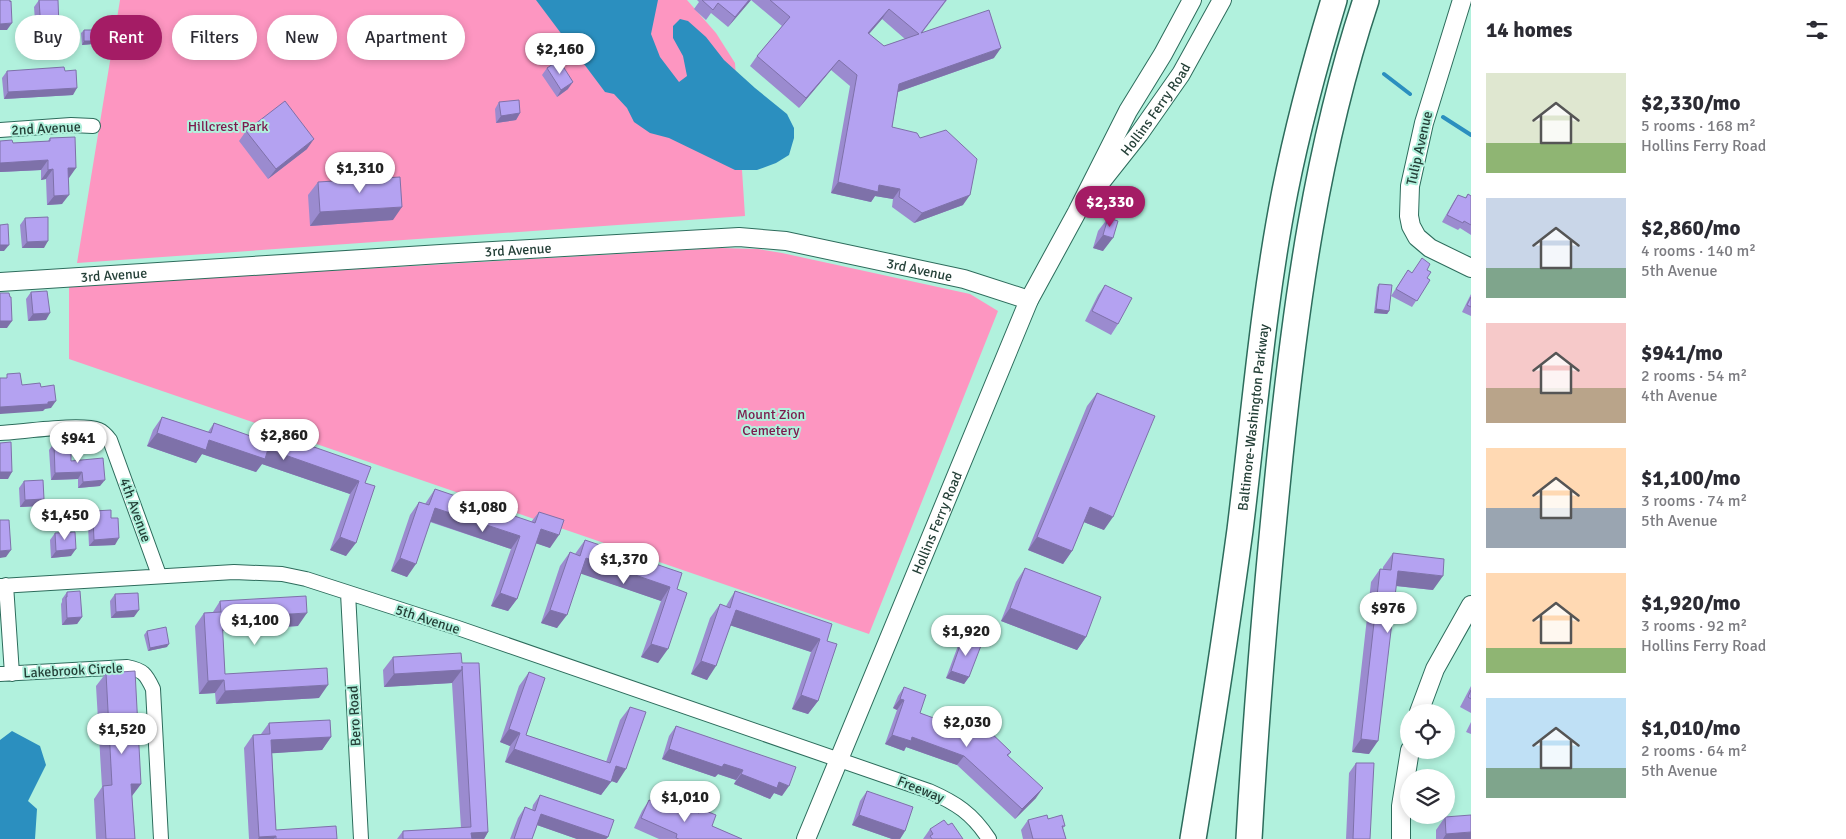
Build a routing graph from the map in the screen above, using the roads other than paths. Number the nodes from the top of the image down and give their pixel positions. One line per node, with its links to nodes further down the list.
1 (1192, 0): 8 (street, Hollins Ferry Road)
2 (1222, 0): 8 (street, Hollins Ferry Road)
3 (1334, 0): 25 (highway, Baltimore-Washington Parkway)
4 (1366, 0): 26 (highway)
5 (1462, 0): 9 (street, Tulip Avenue)
6 (92, 126): 7 (street, 2nd Avenue)
7 (0, 130)
8 (1077, 212): 11 (street, Hollins Ferry Road)
9 (1471, 268)
10 (0, 282): 11 (street, 3rd Avenue)
11 (1029, 300): 19 (street, Hollins Ferry Road)
12 (0, 433): 13 (street, 4th Avenue)
13 (159, 575): 14 (street, 5th Avenue); 15 (street, 5th Avenue)
14 (3, 585): 17 (street, Lakebrook Circle)
15 (348, 593): 19 (street, 5th Avenue); 22 (street, Bero Road)
16 (1471, 605): 18 (street)
17 (6, 674): 21 (street, Lakebrook Circle)
18 (1423, 704)
19 (839, 759): 23 (street, Hollins Ferry Road); 24 (street, Freeway)
20 (1409, 759): 27 (street)
21 (161, 839)
22 (361, 839)
23 (806, 839)
24 (989, 839)
25 (1193, 839)
26 (1249, 839)
27 (1401, 839)

